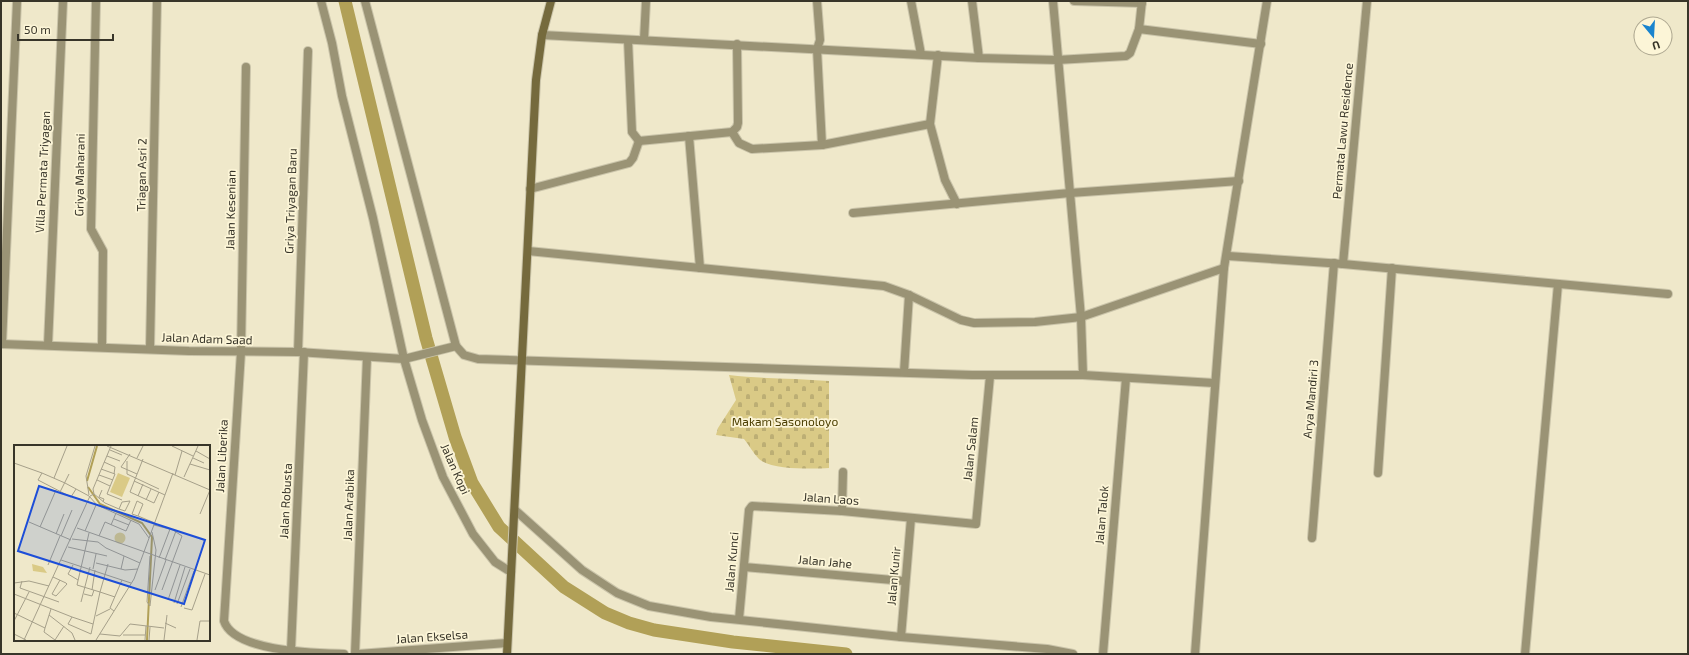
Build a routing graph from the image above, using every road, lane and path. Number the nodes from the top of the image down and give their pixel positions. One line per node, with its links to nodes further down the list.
1 (17, 1): 51 (street)
2 (63, 1): 52 (street, Villa Permata Triyagan)
3 (96, 1): 53 (street, Griya Maharani)
4 (157, 1): 55 (street, Triagan Asri 2)
5 (322, 1): 59 (street, Jalan Kopi)
6 (366, 1): 54 (street)
7 (551, 1): 18 (main road)
8 (646, 1): 20 (street)
9 (817, 1): 23 (street)
10 (910, 1): 25 (street)
11 (972, 1): 27 (street)
12 (1053, 1): 28 (street)
13 (1074, 1): 16 (street)
14 (1268, 1): 22 (street)
15 (1367, 1): 43 (street, Permata Lawu Residence)
16 (1142, 2): 17 (street)
17 (1139, 30): 22 (street); 28 (street)
18 (542, 35): 19 (street); 36 (main road)
19 (628, 40): 20 (street); 33 (street)
20 (644, 40): 21 (street)
21 (737, 44): 23 (street); 31 (street)
22 (1261, 44): 35 (street)
23 (817, 50): 25 (street); 34 (street)
24 (308, 51): 57 (street, Griya Triyagan Baru)
25 (921, 54): 26 (street)
26 (938, 55): 27 (street); 30 (street)
27 (979, 58): 28 (street)
28 (1057, 60): 37 (street)
29 (246, 67): 56 (street, Jalan Kesenian)
30 (930, 124): 34 (street); 38 (street)
31 (732, 132): 32 (street); 34 (street)
32 (689, 136): 33 (street); 44 (street)
33 (639, 141): 36 (street)
34 (822, 146)
35 (1239, 181): 37 (street); 41 (street)
36 (530, 189): 40 (main road)
37 (1070, 193): 38 (street); 50 (street)
38 (958, 204): 39 (street)
39 (853, 213)
40 (528, 251): 44 (street); 60 (main road)
41 (1228, 256): 42 (street); 45 (street)
42 (1334, 263): 43 (street); 73 (street, Arya Mandiri 3)
43 (1343, 264): 46 (street)
44 (700, 268): 49 (street)
45 (1224, 268): 50 (street); 65 (street)
46 (1392, 268): 47 (street); 67 (street)
47 (1558, 284): 48 (street); 87 (street)
48 (1668, 294)
49 (909, 295): 50 (street); 61 (street)
50 (1081, 317): 62 (street)
51 (2, 344): 52 (street, Jalan Adam Saad)
52 (48, 345): 53 (street, Jalan Adam Saad)
53 (102, 347): 55 (street, Jalan Adam Saad)
54 (453, 347): 59 (street, Jalan Adam Saad); 60 (street)
55 (150, 349): 56 (street, Jalan Adam Saad)
56 (241, 352): 57 (street, Jalan Adam Saad); 80 (street, Jalan Liberika)
57 (301, 352): 58 (street, Jalan Adam Saad); 80 (street, Jalan Robusta)
58 (367, 357): 59 (street, Jalan Adam Saad); 82 (street, Jalan Arabika)
59 (409, 358): 75 (street, Jalan Kopi)
60 (521, 361): 61 (street); 69 (main road)
61 (904, 372): 63 (street)
62 (1083, 375): 63 (street); 64 (street)
63 (990, 376): 72 (street, Jalan Salam)
64 (1126, 378): 65 (street); 85 (street, Jalan Talok)
65 (1214, 384): 86 (street)
66 (843, 472): 70 (street)
67 (1378, 473)
68 (750, 508): 70 (street, Jalan Laos); 74 (street, Jalan Kunci)
69 (516, 510): 75 (main road); 77 (street)
70 (842, 511): 71 (street, Jalan Laos)
71 (911, 518): 72 (street, Jalan Laos); 76 (street, Jalan Kunir)
72 (976, 524)
73 (1312, 538)
74 (744, 567): 76 (street, Jalan Jahe); 77 (street, Jalan Kunci)
75 (512, 570): 79 (main road)
76 (904, 581): 78 (street, Jalan Kunir)
77 (739, 619): 78 (street)
78 (901, 637): 84 (street)
79 (507, 643): 82 (street, Jalan Ekselsa); 83 (main road)
80 (291, 650): 81 (street)
81 (344, 654)
82 (357, 654)
83 (507, 654)
84 (1073, 654)
85 (1103, 654)
86 (1195, 654)
87 (1525, 654)

